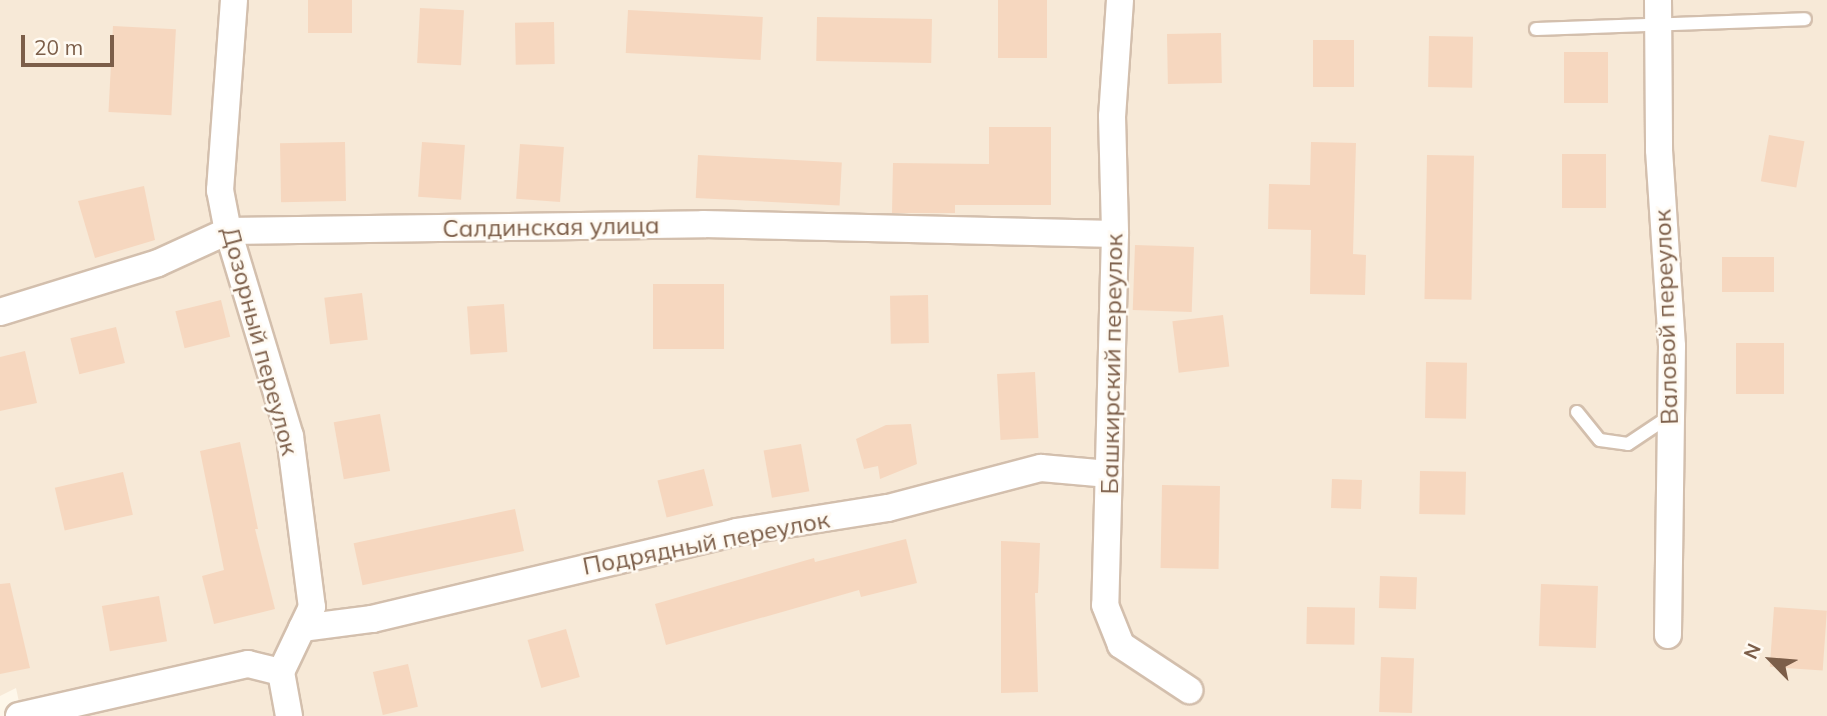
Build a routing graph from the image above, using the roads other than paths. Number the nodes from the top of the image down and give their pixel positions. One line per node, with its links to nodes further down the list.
1 (234, 0): 6 (street, Дозорный переулок)
2 (1120, 0): 7 (street, Башкирский переулок)
3 (1658, 12): 4 (lane); 5 (lane); 10 (street, Валовой переулок)
4 (1805, 19)
5 (1536, 29)
6 (228, 231): 7 (street, Салдинская улица); 8 (street, Салдинская улица); 12 (street, Дозорный переулок)
7 (1115, 234): 11 (street, Башкирский переулок)
8 (0, 312)
9 (1577, 412): 10 (lane)
10 (1671, 415): 13 (street, Валовой переулок)
11 (1109, 474): 12 (street, Подрядный переулок); 15 (street, Башкирский переулок)
12 (302, 628): 14 (street, Дозорный переулок)
13 (1668, 635)
14 (282, 672): 16 (street); 17 (street)
15 (1189, 690)
16 (19, 716)
17 (289, 716)

